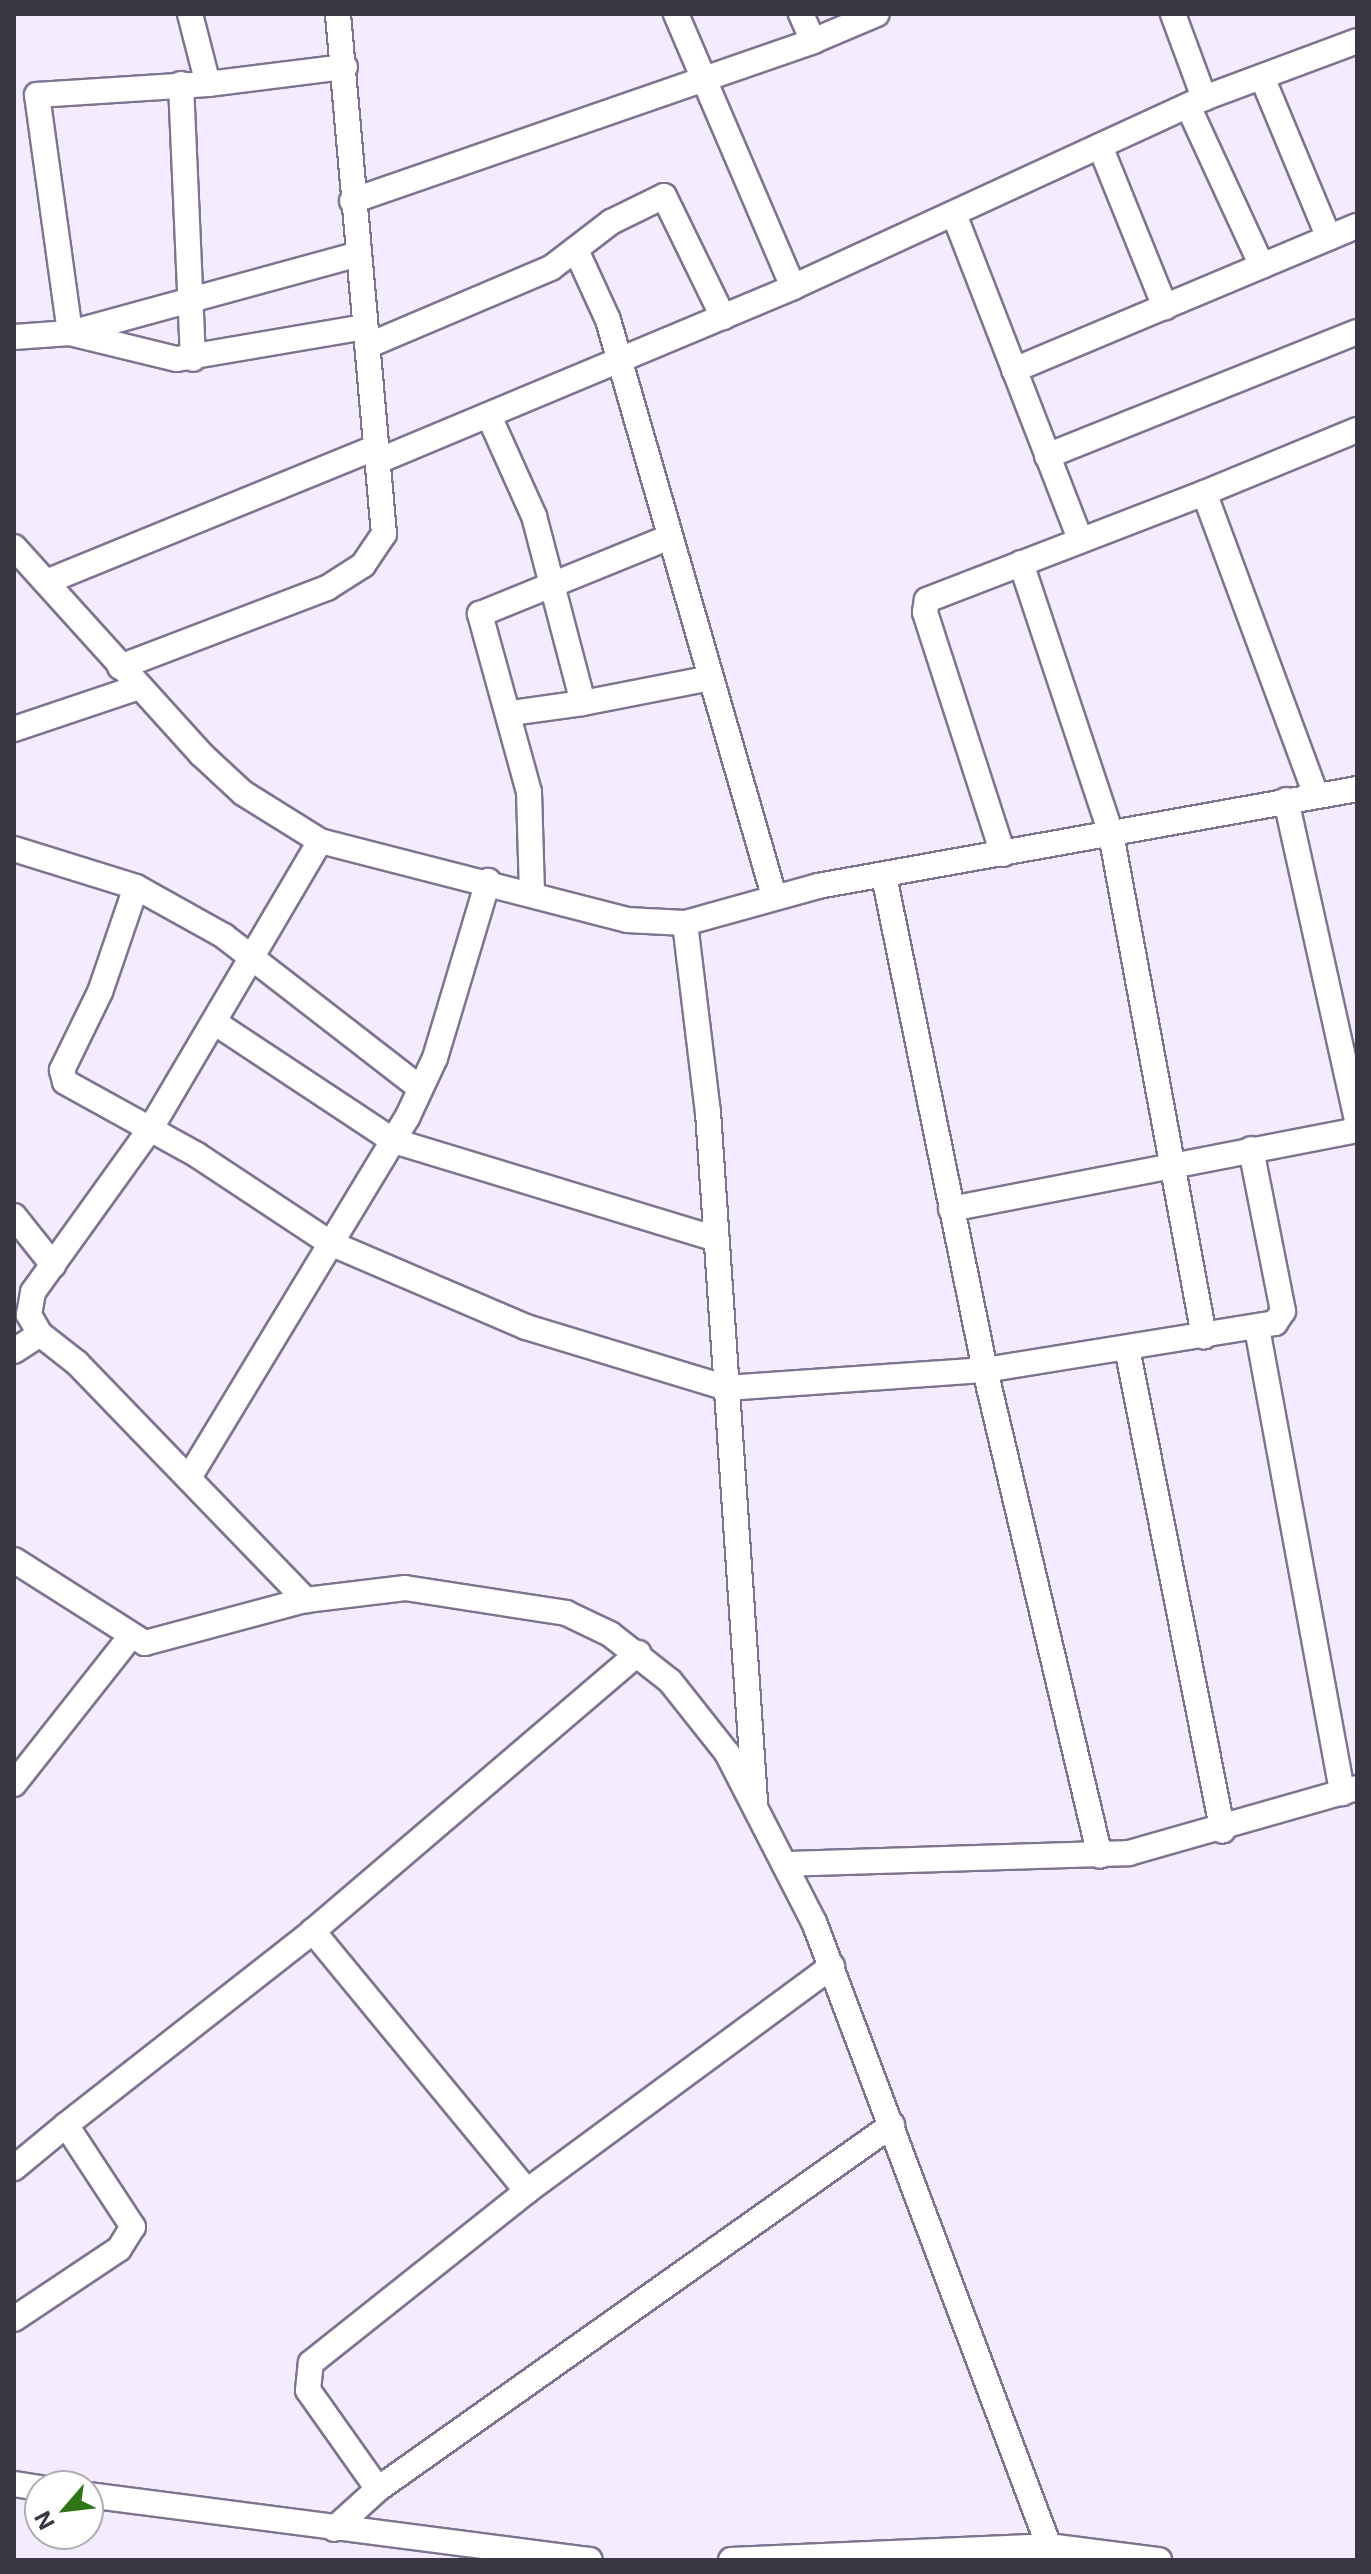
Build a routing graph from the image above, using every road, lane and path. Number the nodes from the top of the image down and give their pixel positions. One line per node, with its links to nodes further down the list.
1 (190, 14): 13 (street)
2 (338, 14): 9 (street)
3 (676, 14): 11 (street)
4 (801, 14): 7 (street)
5 (877, 14): 7 (street)
6 (1173, 14): 14 (street)
7 (813, 41): 11 (street)
8 (1357, 41): 10 (street)
9 (345, 67): 13 (street); 16 (street)
10 (1262, 77): 14 (street); 19 (street)
11 (706, 80): 16 (street); 23 (street)
12 (181, 84): 13 (street); 24 (street); 28 (street)
13 (208, 84)
14 (1196, 102): 15 (street); 22 (street)
15 (1100, 146): 17 (street); 25 (street)
16 (352, 201): 21 (street)
17 (954, 214): 23 (street); 33 (street)
18 (1357, 226): 19 (street)
19 (1329, 238): 22 (street)
20 (576, 250): 26 (street); 29 (street); 32 (street)
21 (358, 254): 24 (street); 29 (street)
22 (1262, 266): 25 (street)
23 (793, 287): 26 (street)
24 (186, 297): 28 (street); 31 (street)
25 (1165, 307): 33 (street)
26 (723, 317): 32 (street)
27 (1357, 332): 37 (street)
28 (70, 333): 30 (street); 31 (street)
29 (366, 336): 31 (street); 36 (street)
30 (14, 337)
31 (193, 359)
32 (620, 363): 34 (street); 39 (street)
33 (1014, 370): 37 (street)
34 (489, 416): 36 (street); 44 (street)
35 (1357, 430): 38 (street)
36 (378, 454): 43 (street); 45 (street)
37 (1047, 456): 40 (street)
38 (1204, 493): 40 (street); 52 (street)
39 (670, 537): 44 (street); 46 (street)
40 (1080, 539): 42 (street)
41 (15, 550): 43 (street)
42 (1021, 563): 54 (street); 57 (street)
43 (46, 582): 45 (street)
44 (550, 582): 48 (street); 49 (street)
45 (120, 667): 47 (street)
46 (711, 678): 48 (street); 62 (street)
47 (139, 687): 50 (street); 55 (street)
48 (583, 703): 49 (street)
49 (511, 713): 61 (street)
50 (14, 729)
51 (1357, 789): 52 (street)
52 (1316, 795): 53 (street)
53 (1286, 800): 54 (street); 67 (street)
54 (1111, 834): 57 (street); 72 (street)
55 (320, 841): 59 (street); 64 (street)
56 (14, 849): 60 (street)
57 (1003, 854): 58 (street)
58 (884, 876): 62 (street); 73 (street)
59 (488, 881): 61 (street); 66 (street)
60 (136, 887): 64 (street); 68 (street)
61 (532, 893): 63 (street)
62 (774, 896): 63 (street)
63 (685, 923): 75 (street)
64 (253, 957): 65 (street); 66 (street)
65 (214, 1022): 68 (street); 70 (street)
66 (420, 1088): 70 (street)
67 (1357, 1120)
68 (151, 1128): 76 (street); 77 (street)
69 (1357, 1130): 71 (street)
70 (394, 1141): 75 (street); 76 (street)
71 (1251, 1149): 72 (street); 78 (street)
72 (1176, 1164): 73 (street); 80 (street)
73 (951, 1209): 83 (street)
74 (14, 1216): 77 (street)
75 (716, 1239): 84 (street)
76 (330, 1243): 84 (street); 85 (street)
77 (53, 1265): 79 (street)
78 (1257, 1328): 80 (street); 91 (street)
79 (40, 1334): 82 (street); 85 (street)
80 (1204, 1336): 81 (street)
81 (1127, 1348): 83 (street); 93 (street)
82 (14, 1351)
83 (985, 1370): 84 (street); 94 (street)
84 (727, 1388): 92 (street)
85 (190, 1476): 87 (street)
86 (14, 1560): 88 (street)
87 (306, 1600): 88 (street); 89 (street)
88 (130, 1637): 90 (street)
89 (638, 1653): 92 (street); 96 (street)
90 (14, 1784)
91 (1349, 1791): 93 (street)
92 (755, 1802): 95 (street)
93 (1223, 1831): 94 (street)
94 (1100, 1856): 95 (street)
95 (785, 1864): 97 (street)
96 (313, 1931): 98 (street); 101 (street)
97 (832, 1966): 99 (street); 101 (street)
98 (66, 2125): 100 (street); 102 (street)
99 (892, 2125): 103 (street); 106 (street)
100 (14, 2168)
101 (527, 2191): 103 (street)
102 (14, 2319)
103 (378, 2489): 105 (street)
104 (104, 2497): 105 (street)
105 (334, 2529): 107 (street)
106 (1051, 2553): 108 (street); 109 (street)
107 (590, 2560)
108 (731, 2560)
109 (1159, 2560)

